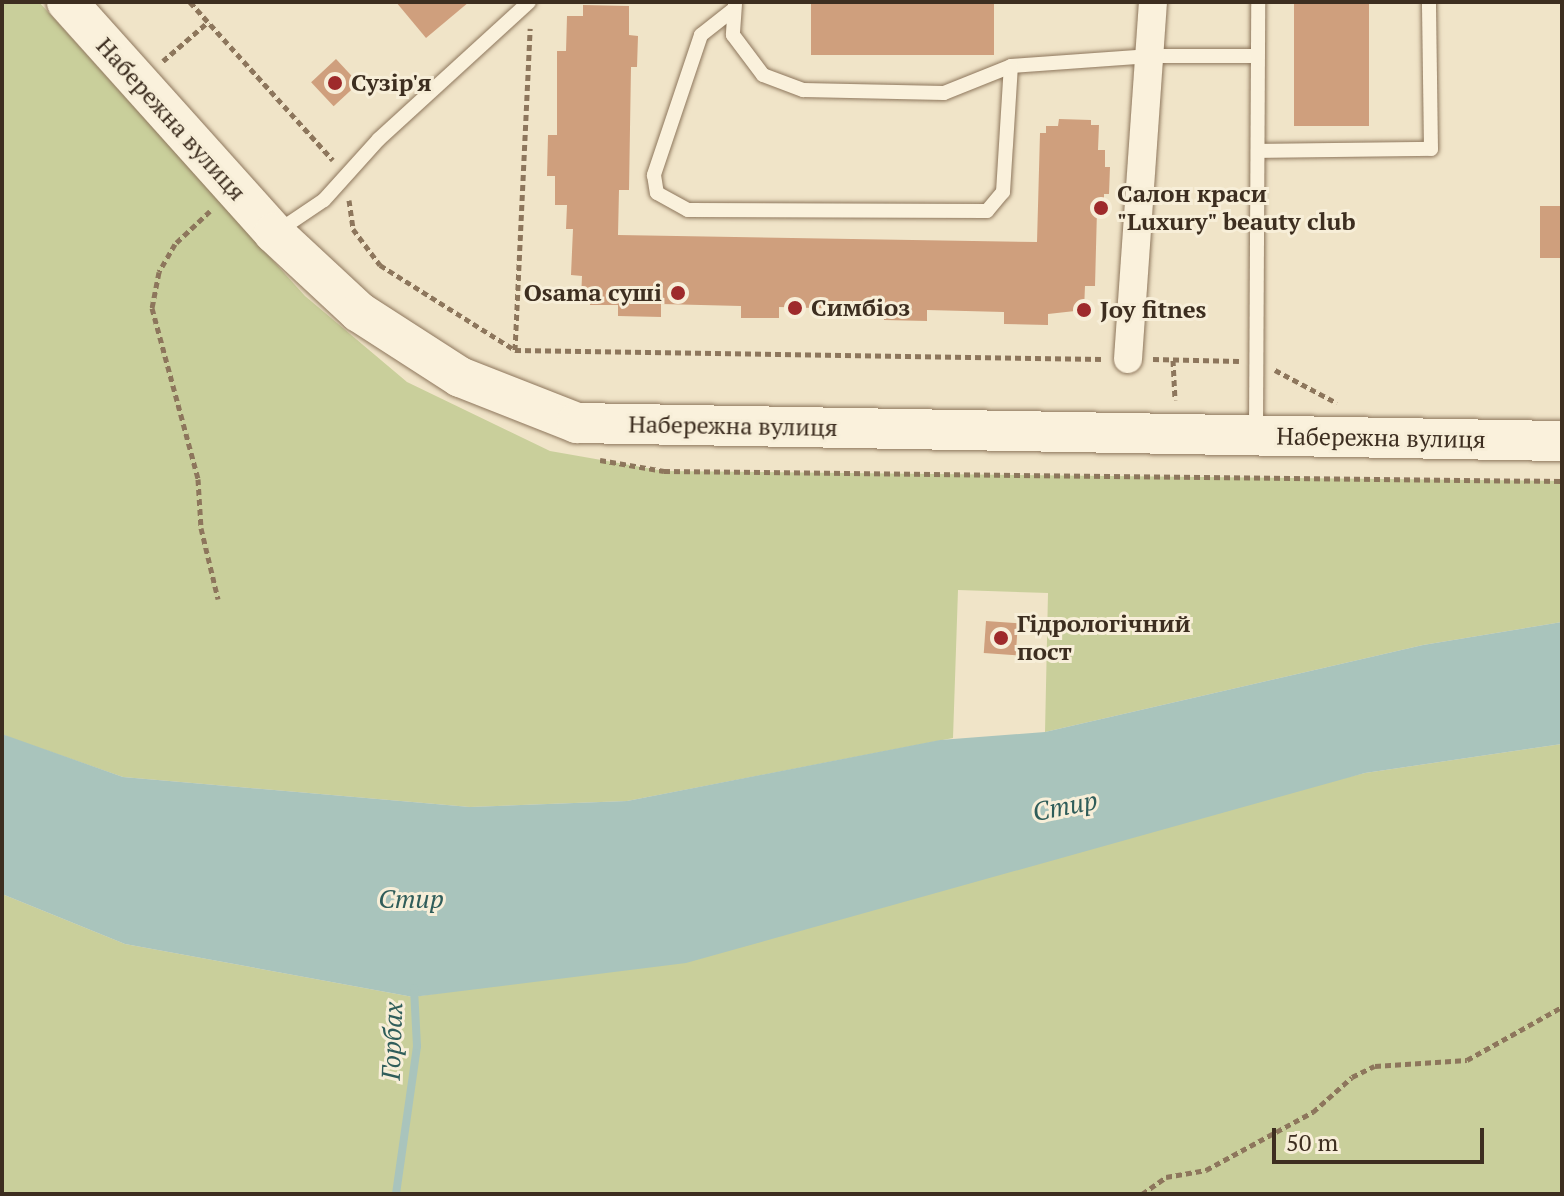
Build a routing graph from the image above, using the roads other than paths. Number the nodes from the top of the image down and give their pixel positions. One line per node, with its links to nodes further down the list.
1 (67, 2): 11 (street, Набережна вулиця)
2 (529, 2): 11 (lane)
3 (1153, 2): 7 (street)
4 (1258, 2): 8 (lane)
5 (1429, 2): 10 (lane)
6 (734, 6): 9 (lane); 9 (lane)
7 (1151, 56): 8 (lane); 9 (lane); 12 (street)
8 (1258, 56): 10 (lane)
9 (1011, 66)
10 (1258, 151): 13 (lane)
11 (274, 233): 13 (street, Набережна вулиця)
12 (1128, 359)
13 (1256, 436): 14 (street, Набережна вулиця)
14 (1562, 441)

